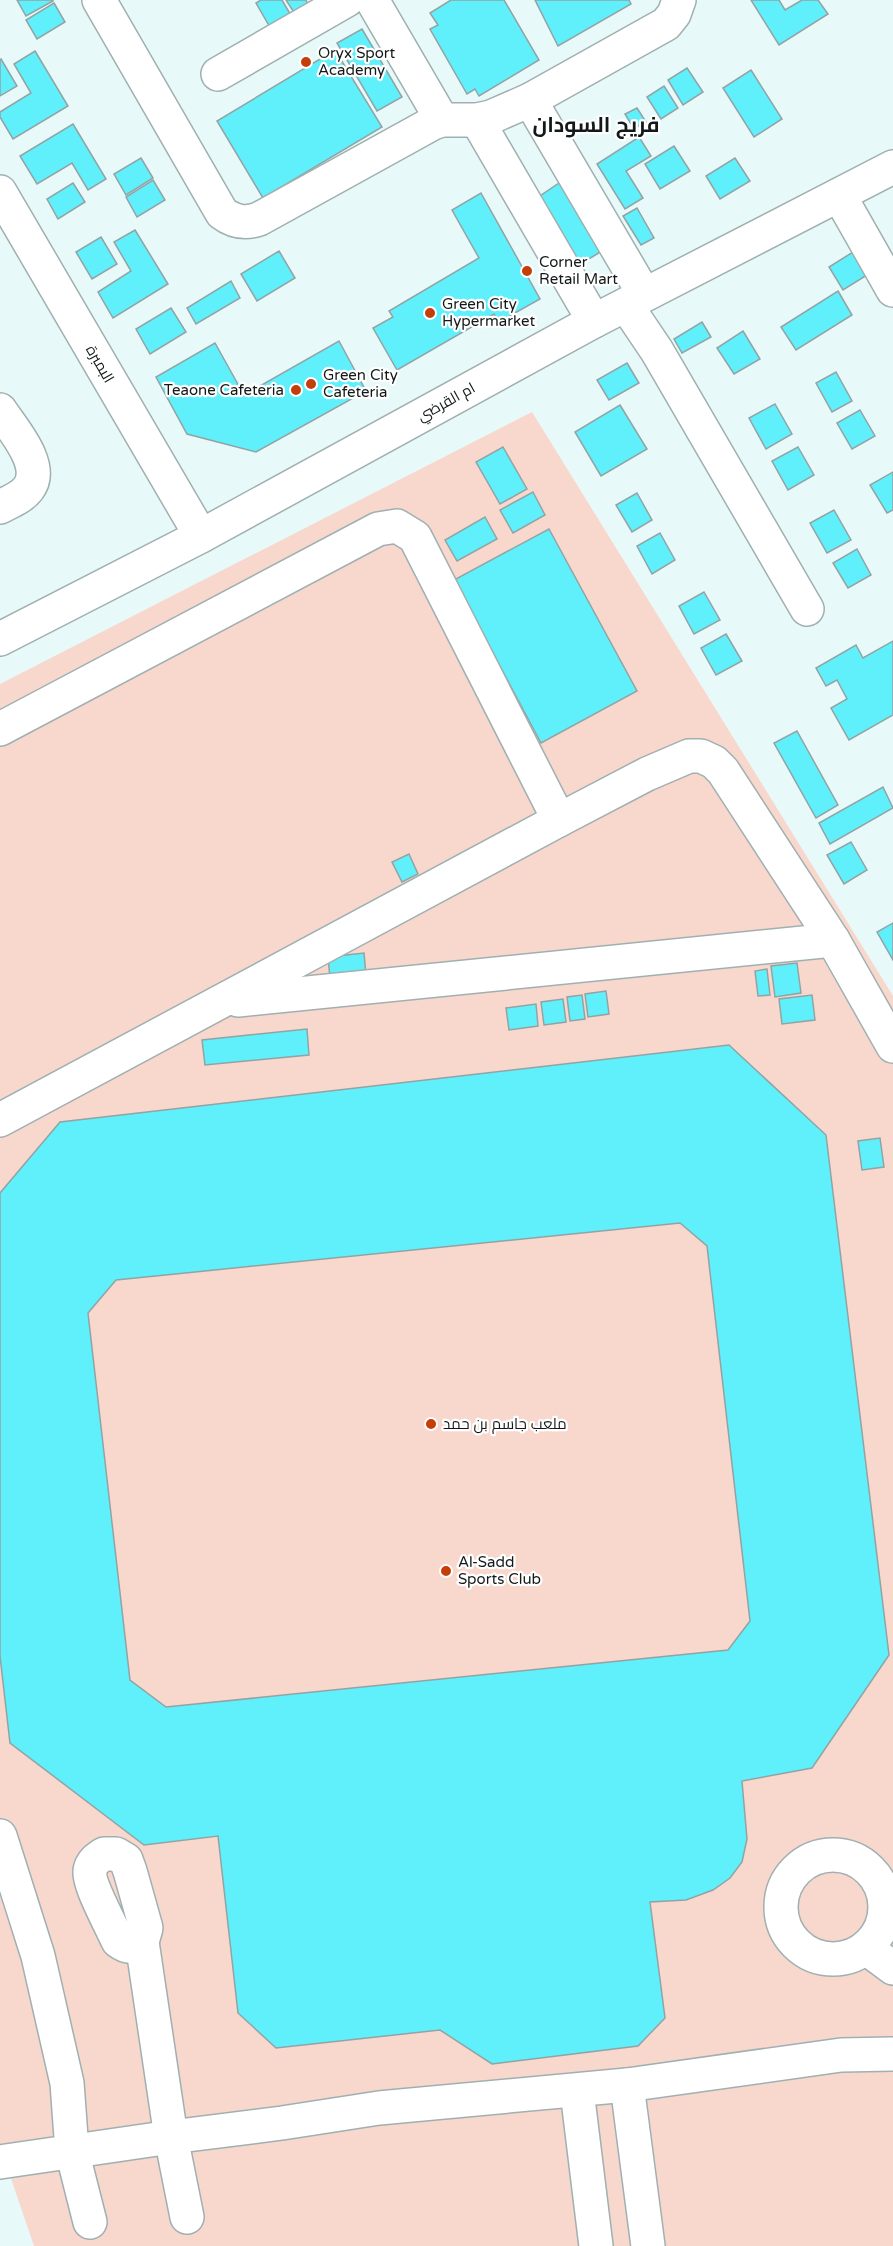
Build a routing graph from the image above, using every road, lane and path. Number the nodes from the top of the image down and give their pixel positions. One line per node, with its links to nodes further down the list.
1 (99, 0): 7 (street)
2 (347, 0): 5 (street)
3 (372, 0): 7 (street)
4 (679, 0): 6 (street)
5 (218, 74)
6 (530, 100): 8 (street); 13 (street)
7 (442, 120): 8 (street)
8 (477, 120): 14 (street)
9 (893, 167): 11 (street, ام القرضي)
10 (0, 192): 17 (street, البمبرة)
11 (839, 195): 12 (street); 13 (street, ام القرضي)
12 (893, 290)
13 (635, 299): 14 (street, ام القرضي); 18 (street)
14 (594, 321): 17 (street, ام القرضي)
15 (0, 410): 16 (street)
16 (0, 507)
17 (201, 536): 19 (street, ام القرضي)
18 (807, 609)
19 (0, 639)
20 (0, 729): 21 (street)
21 (559, 820): 22 (street); 23 (street)
22 (833, 940): 23 (street); 24 (street)
23 (221, 1002): 25 (street)
24 (893, 1046)
25 (0, 1120)
26 (0, 1836): 34 (street)
27 (880, 1939): 29 (street)
28 (142, 1942): 33 (street)
29 (893, 1968)
30 (893, 2054): 31 (street)
31 (627, 2085): 32 (street); 39 (street)
32 (577, 2091): 33 (street); 38 (street)
33 (171, 2137): 34 (street); 36 (street)
34 (72, 2151): 35 (street); 37 (street)
35 (0, 2162)
36 (186, 2217)
37 (90, 2222)
38 (596, 2246)
39 (648, 2246)

